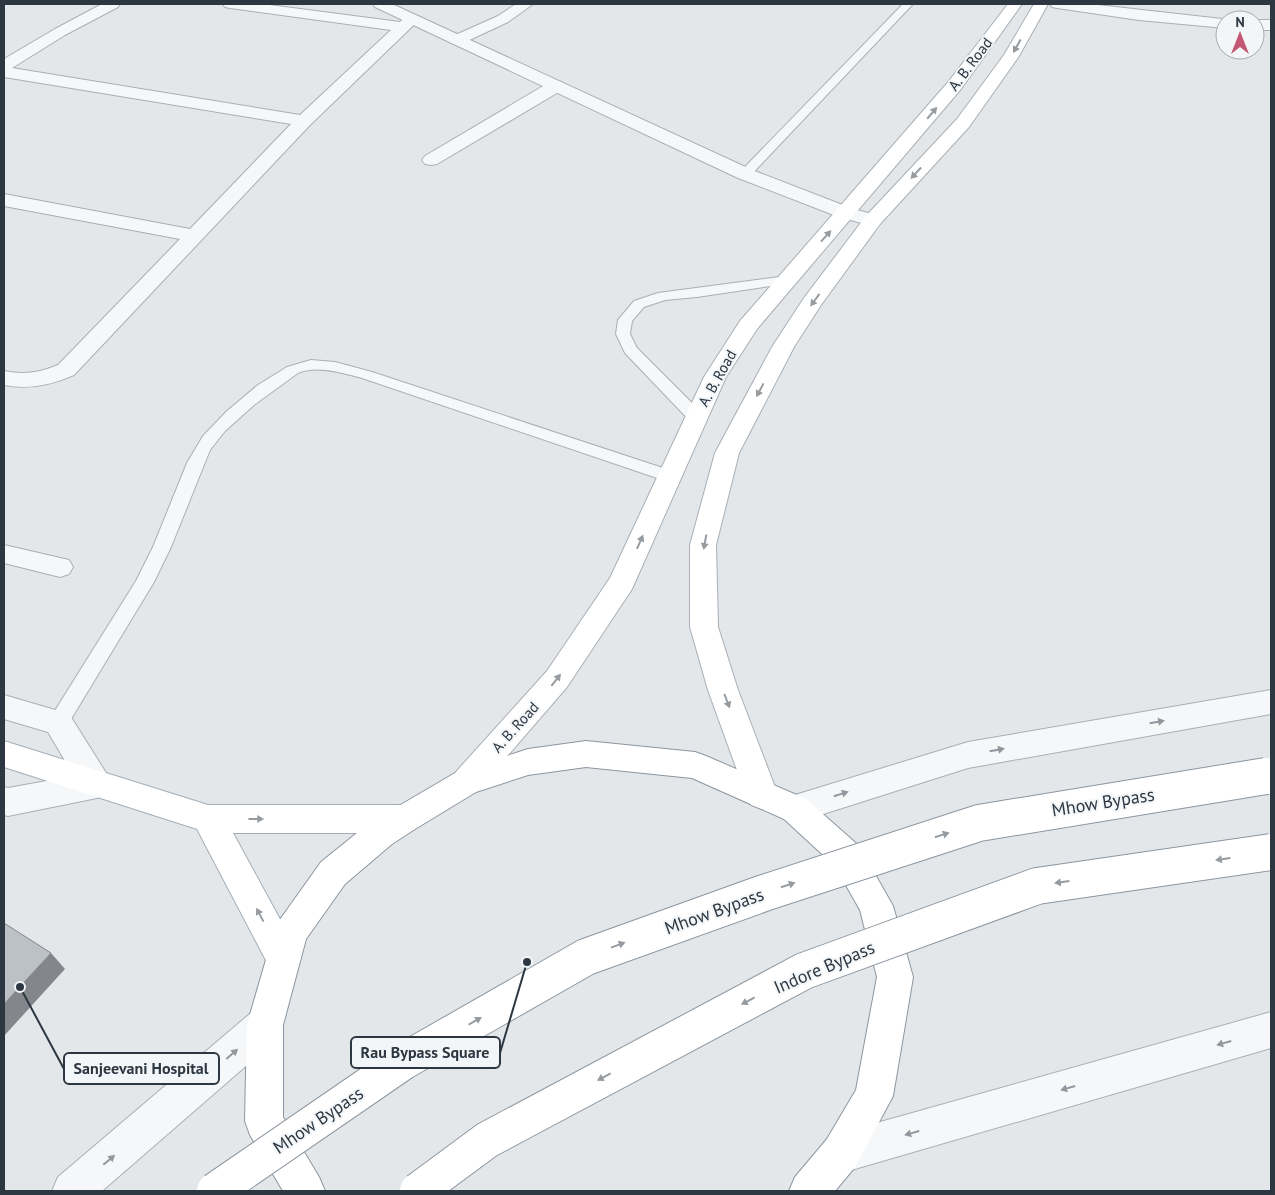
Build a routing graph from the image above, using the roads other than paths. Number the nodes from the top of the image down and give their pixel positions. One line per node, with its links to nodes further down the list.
1 (113, 4): 12 (street)
2 (230, 4): 10 (street)
3 (380, 4): 10 (street)
4 (526, 4): 11 (street)
5 (908, 4): 17 (lane)
6 (1014, 4): 19 (main road, A. B. Road, one-way to 6)
7 (1041, 4): 20 (main road, A. B. Road, one-way to 20)
8 (1057, 4): 9 (street)
9 (1215, 22)
10 (408, 23): 11 (street); 15 (street)
11 (457, 40): 14 (street)
12 (4, 66)
13 (4, 72): 15 (street)
14 (556, 86): 16 (street); 17 (street)
15 (304, 121): 21 (street)
16 (430, 160)
17 (745, 174): 19 (street)
18 (4, 200): 21 (street)
19 (846, 213): 20 (street); 22 (main road, A. B. Road, one-way to 19)
20 (873, 220): 36 (main road, A. B. Road, one-way to 36)
21 (194, 236): 23 (street)
22 (786, 280): 24 (main road, A. B. Road); 24 (lane)
23 (4, 378)
24 (696, 417): 25 (main road, A. B. Road)
25 (669, 476): 30 (lane); 33 (main road, A. B. Road, one-way to 25)
26 (4, 554): 27 (street)
27 (60, 567)
28 (1271, 702): 36 (street, one-way to 28)
29 (4, 707): 30 (street)
30 (58, 723): 34 (street)
31 (4, 754): 34 (main road)
32 (1271, 775): 45 (main road, Mhow Bypass, one-way to 32, bridge)
33 (466, 782): 36 (main road); 38 (main road)
34 (97, 785): 35 (street); 37 (main road)
35 (4, 801)
36 (778, 802): 43 (main road)
37 (208, 819): 38 (main road, one-way to 38); 40 (main road, one-way to 37)
38 (404, 819): 40 (main road)
39 (1271, 852): 47 (main road, Indore Bypass, one-way to 47, bridge)
40 (283, 958): 41 (main road)
41 (265, 1025): 44 (street, one-way to 41); 46 (main road)
42 (1271, 1030): 43 (street, one-way to 43)
43 (841, 1153): 48 (main road)
44 (72, 1191)
45 (214, 1191)
46 (305, 1191)
47 (418, 1191)
48 (809, 1191)

